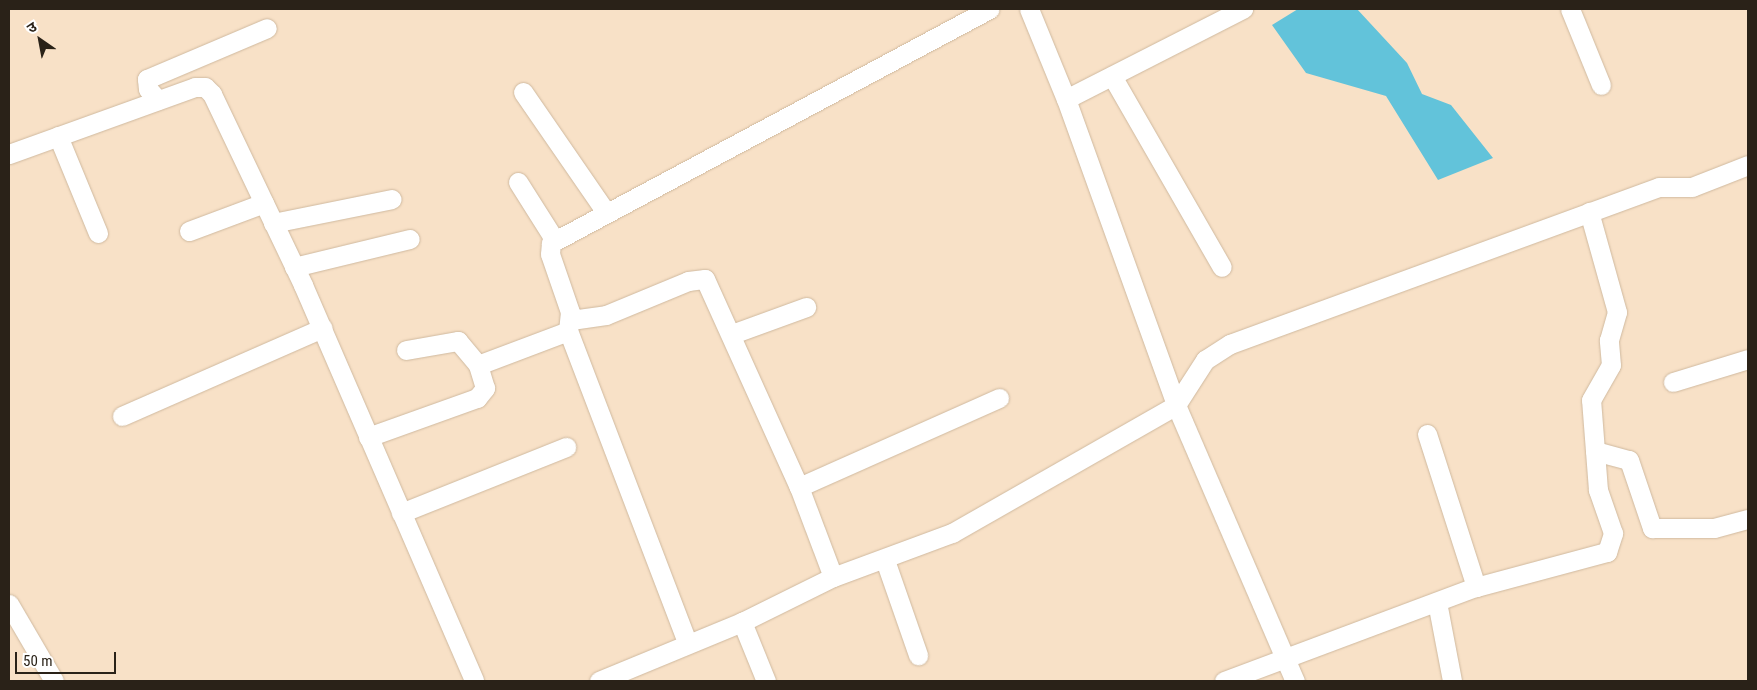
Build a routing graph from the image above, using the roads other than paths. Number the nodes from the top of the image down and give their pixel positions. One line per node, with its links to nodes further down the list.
1 (990, 9): 17 (street)
2 (1029, 9): 9 (street)
3 (1243, 9): 6 (street)
4 (1570, 9): 7 (street)
5 (267, 28): 10 (street)
6 (1112, 76): 9 (street); 25 (street)
7 (1601, 85)
8 (522, 92): 17 (street)
9 (1066, 99): 35 (street)
10 (158, 100): 11 (street); 16 (street)
11 (58, 136): 12 (street); 21 (street)
12 (9, 154)
13 (1748, 165): 18 (street)
14 (518, 182): 23 (street)
15 (392, 199): 19 (street)
16 (264, 203): 19 (street); 20 (street)
17 (605, 211): 23 (street)
18 (1589, 212): 35 (street); 40 (street)
19 (273, 222): 24 (street)
20 (189, 231)
21 (98, 233)
22 (410, 239): 24 (street)
23 (554, 239): 27 (street)
24 (294, 267): 28 (street)
25 (1222, 267)
26 (806, 308): 29 (street)
27 (570, 326): 29 (street); 32 (street); 50 (street)
28 (322, 328): 36 (street); 38 (street)
29 (732, 334): 41 (street)
30 (406, 350): 32 (street)
31 (1748, 359): 33 (street)
32 (478, 365): 38 (street)
33 (1673, 382)
34 (999, 398): 41 (street)
35 (1176, 405): 44 (street); 52 (street)
36 (122, 416)
37 (1427, 434): 46 (street)
38 (368, 437): 42 (street)
39 (566, 447): 42 (street)
40 (1595, 451): 43 (street); 46 (street)
41 (798, 487): 45 (street)
42 (401, 513): 54 (street)
43 (1748, 519)
44 (885, 560): 45 (street); 51 (street)
45 (833, 577): 49 (street)
46 (1476, 587): 47 (street)
47 (1437, 602): 52 (street); 59 (street)
48 (9, 604): 53 (street)
49 (742, 622): 50 (street); 56 (street)
50 (688, 642): 55 (street)
51 (918, 655)
52 (1287, 659): 57 (street); 58 (street)
53 (54, 681)
54 (474, 681)
55 (599, 681)
56 (766, 681)
57 (1224, 681)
58 (1294, 681)
59 (1452, 681)

